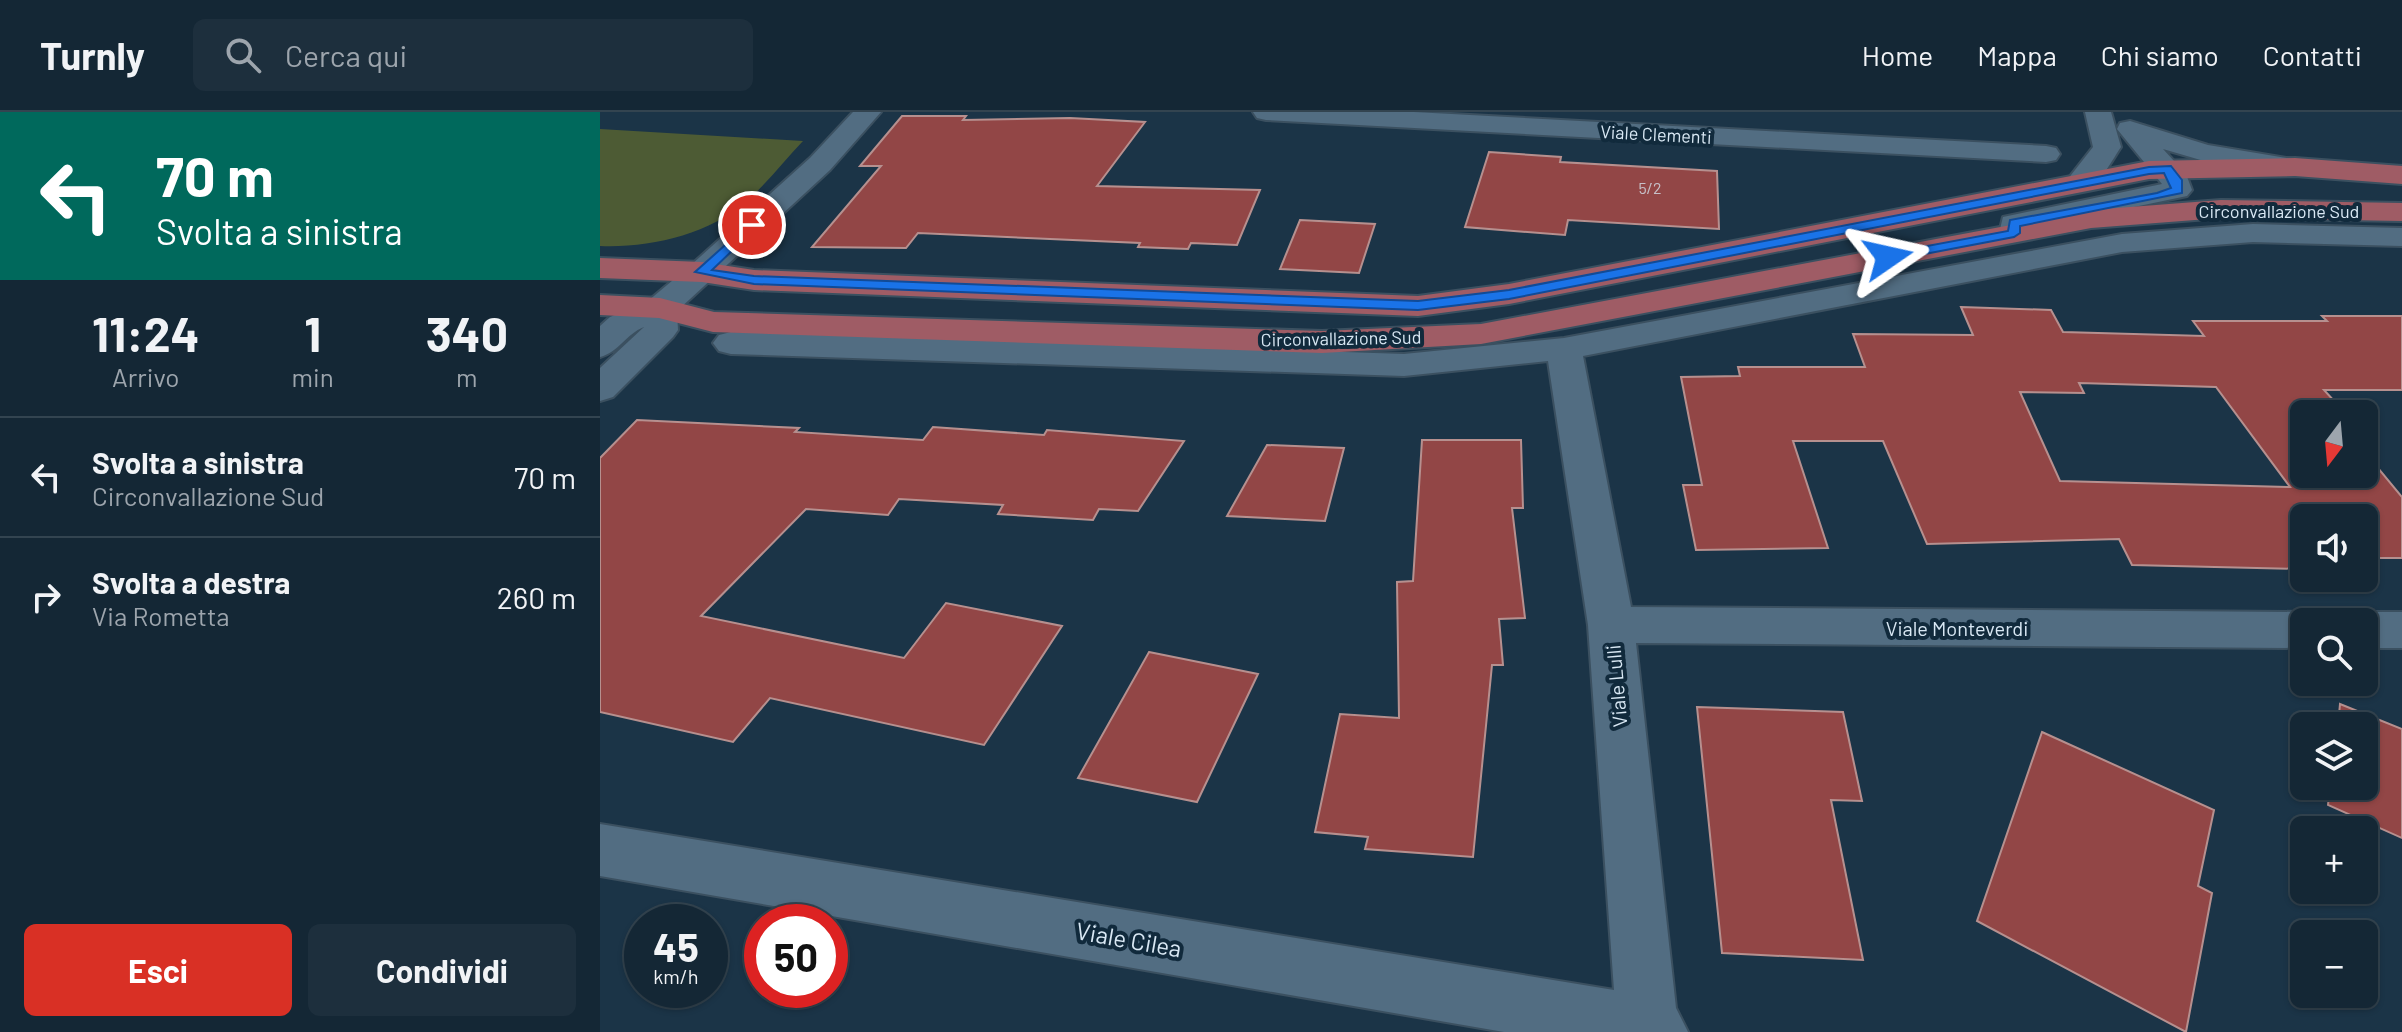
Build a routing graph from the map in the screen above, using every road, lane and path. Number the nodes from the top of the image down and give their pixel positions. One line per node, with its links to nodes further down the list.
1 (868, 112): 15 (street)
2 (1266, 112): 5 (street, Viale Clementi)
3 (2098, 112): 10 (street)
4 (2120, 120): 7 (street); 8 (street)
5 (1702, 124): 6 (street, Viale Clementi)
6 (2046, 154)
7 (2295, 167): 8 (main road, Circonvallazione Sud); 9 (main road, Circonvallazione Sud)
8 (2167, 169): 10 (main road, Circonvallazione Sud); 12 (street, Circonvallazione Sud)
9 (2402, 175)
10 (2079, 184): 15 (main road, Circonvallazione Sud)
11 (2402, 212): 12 (main road, Circonvallazione Sud)
12 (2014, 233): 16 (main road, Circonvallazione Sud)
13 (2402, 237): 19 (street)
14 (600, 268): 15 (main road, Circonvallazione Sud)
15 (702, 272): 16 (street)
16 (660, 308): 17 (street); 20 (street)
17 (605, 325)
18 (731, 343): 19 (street)
19 (1564, 349): 21 (street, Viale Lulli)
20 (600, 389)
21 (1611, 625): 22 (street, Viale Monteverdi); 26 (street, Viale Lulli)
22 (2290, 630)
23 (2378, 630): 24 (street)
24 (2402, 630)
25 (600, 850): 26 (street, Viale Cilea)
26 (1652, 1029)

